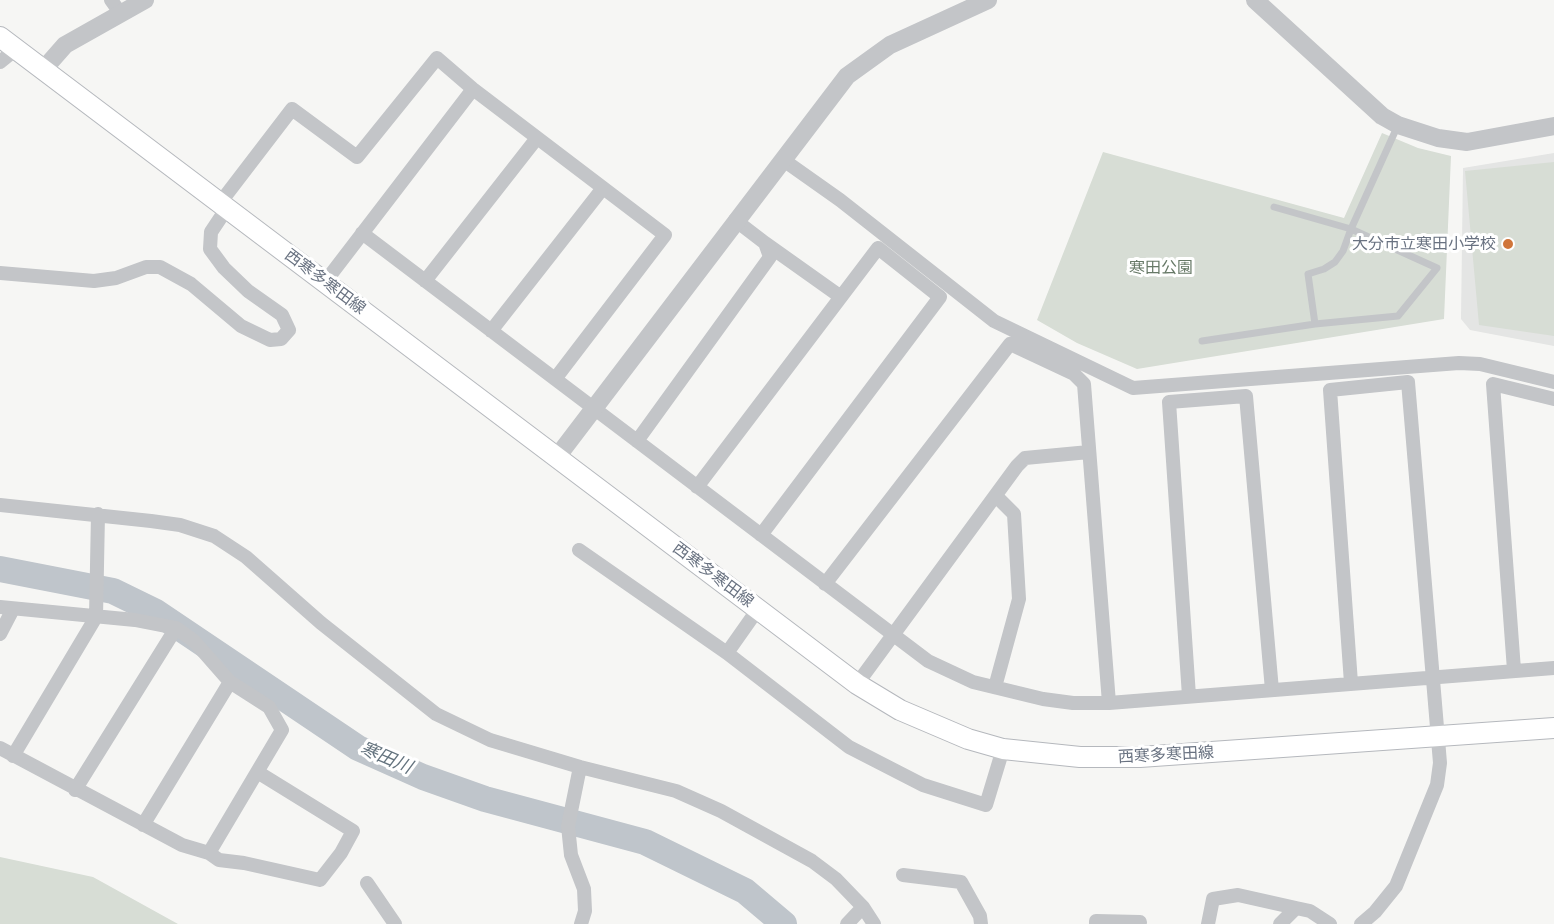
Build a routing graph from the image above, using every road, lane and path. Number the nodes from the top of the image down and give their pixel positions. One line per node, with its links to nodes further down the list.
1 (145, 0): 4 (street)
2 (988, 0): 13 (street)
3 (1255, 0): 10 (street)
4 (116, 7): 8 (street)
5 (0, 37): 6 (main road, 西寒多寒田線)
6 (16, 49): 7 (street); 8 (main road, 西寒多寒田線)
7 (0, 62)
8 (43, 70): 15 (main road, 西寒多寒田線)
9 (473, 89): 12 (street); 15 (street); 19 (street)
10 (1398, 126): 11 (street); 18 (lane)
11 (1554, 126)
12 (537, 138): 14 (street); 22 (street)
13 (782, 159): 17 (street); 29 (street)
14 (603, 188): 26 (street); 28 (street)
15 (224, 206): 21 (street); 23 (main road, 西寒多寒田線)
16 (1274, 207): 18 (lane)
17 (735, 220): 20 (street); 31 (street)
18 (1351, 229): 25 (lane); 25 (lane)
19 (362, 233): 22 (street); 23 (street)
20 (765, 243): 24 (street); 32 (street)
21 (0, 273)
22 (425, 281): 26 (street)
23 (325, 282): 34 (main road, 西寒多寒田線)
24 (841, 297): 35 (street); 39 (street)
25 (1315, 324): 27 (lane)
26 (491, 331): 28 (street)
27 (1202, 341)
28 (555, 380): 31 (street)
29 (1554, 382)
30 (1554, 399): 50 (street)
31 (593, 408): 32 (street); 34 (street)
32 (637, 441): 35 (street)
33 (1089, 452): 36 (street); 41 (street); 58 (street)
34 (557, 457): 43 (main road, 西寒多寒田線)
35 (697, 487): 39 (street)
36 (997, 496): 47 (street); 55 (street)
37 (0, 505): 38 (street)
38 (98, 514): 44 (street); 64 (street)
39 (761, 535): 41 (street)
40 (579, 550): 48 (street)
41 (825, 584): 47 (street)
42 (6, 608): 44 (street); 46 (street)
43 (758, 609): 48 (street); 54 (main road, 西寒多寒田線)
44 (96, 617): 45 (street); 63 (street)
45 (176, 628): 52 (street); 66 (street)
46 (0, 634)
47 (892, 635): 54 (street); 55 (street)
48 (727, 653): 62 (street)
49 (1554, 668): 50 (street)
50 (1514, 670): 51 (street)
51 (1432, 678): 53 (street); 53 (street); 60 (street)
52 (230, 682): 65 (street); 67 (street)
53 (1351, 683): 56 (street)
54 (857, 684): 62 (main road, 西寒多寒田線)
55 (995, 687): 58 (street)
56 (1272, 690): 57 (street); 57 (street)
57 (1190, 696): 58 (street)
58 (1108, 703)
59 (1554, 728): 60 (main road, 西寒多寒田線)
60 (1437, 736): 62 (main road, 西寒多寒田線); 83 (street)
61 (0, 748): 63 (street)
62 (1002, 749)
63 (13, 756): 66 (street)
64 (580, 767): 71 (street); 75 (street)
65 (259, 773): 68 (street); 68 (street)
66 (75, 790): 67 (street)
67 (143, 825): 68 (street)
68 (209, 853)
69 (903, 874): 78 (street)
70 (367, 884): 74 (street)
71 (863, 907): 76 (street); 77 (street)
72 (1296, 908): 80 (street); 81 (street); 82 (street)
73 (1140, 922): 79 (street)
74 (395, 924)
75 (581, 924)
76 (847, 924)
77 (874, 924)
78 (981, 924)
79 (1096, 924)
80 (1208, 924)
81 (1280, 924)
82 (1330, 924)
83 (1361, 924)

